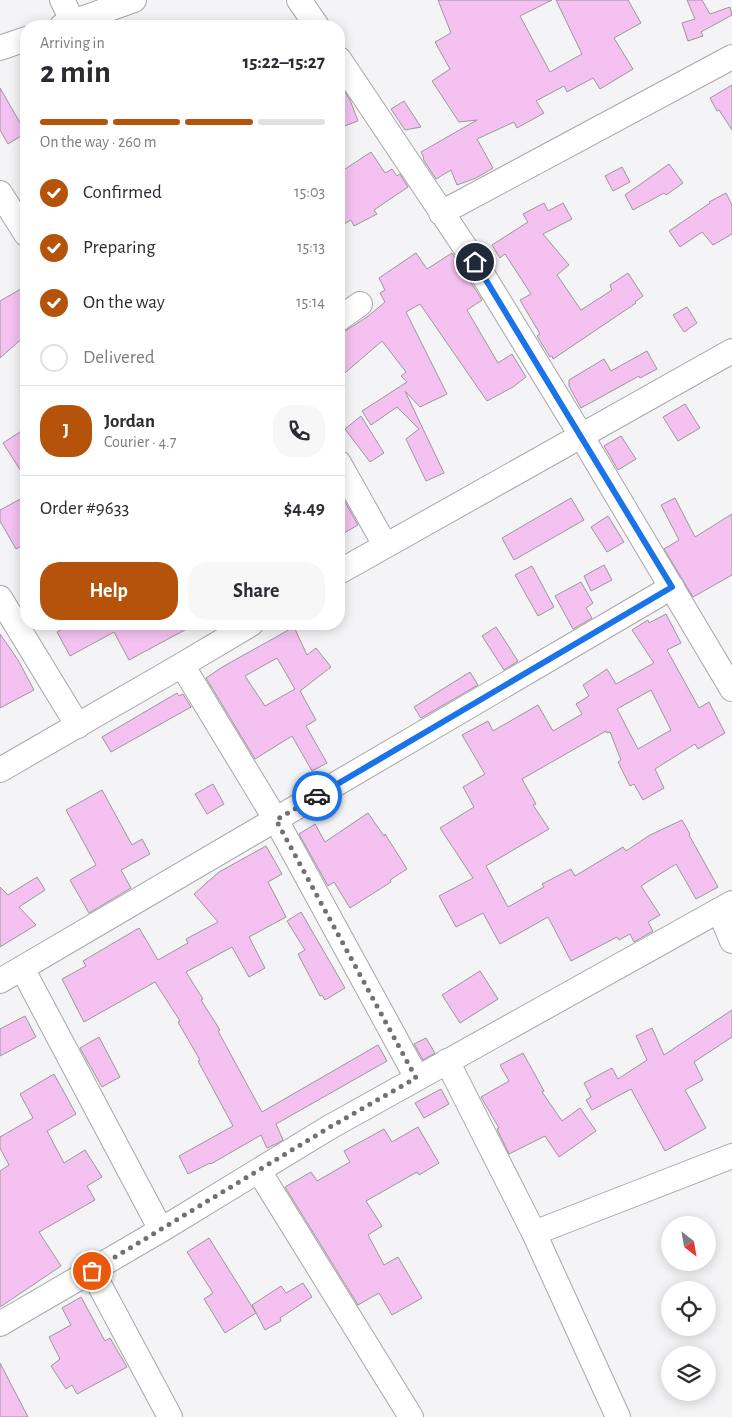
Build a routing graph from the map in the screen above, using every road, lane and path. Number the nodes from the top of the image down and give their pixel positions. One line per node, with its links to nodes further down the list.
1 (62, 0): 5 (street)
2 (134, 0): 4 (street)
3 (299, 0): 6 (street)
4 (106, 19)
5 (67, 20)
6 (313, 20)
7 (20, 41): 8 (street)
8 (0, 48)
9 (732, 57): 12 (street)
10 (345, 68): 12 (street)
11 (0, 193): 13 (street)
12 (442, 213): 17 (street)
13 (20, 225)
14 (360, 304): 15 (street)
15 (345, 315)
16 (732, 351): 17 (street)
17 (582, 437): 19 (street); 21 (street)
18 (345, 474): 19 (street)
19 (385, 544): 20 (street)
20 (345, 568)
21 (672, 587): 25 (street); 28 (street)
22 (0, 598): 26 (street)
23 (234, 630): 24 (street)
24 (182, 665): 26 (street); 28 (street)
25 (732, 689)
26 (78, 726): 27 (street)
27 (0, 770)
28 (276, 820): 31 (street); 34 (street)
29 (725, 906): 30 (street); 33 (street)
30 (732, 941)
31 (22, 968): 32 (street); 37 (street)
32 (0, 981)
33 (447, 1061): 34 (street); 38 (street)
34 (416, 1078): 36 (street)
35 (732, 1156): 38 (street)
36 (259, 1170): 37 (street); 42 (street)
37 (161, 1230): 39 (street)
38 (534, 1234): 43 (street)
39 (92, 1271): 40 (street); 41 (street)
40 (0, 1324)
41 (170, 1417)
42 (411, 1417)
43 (618, 1417)

